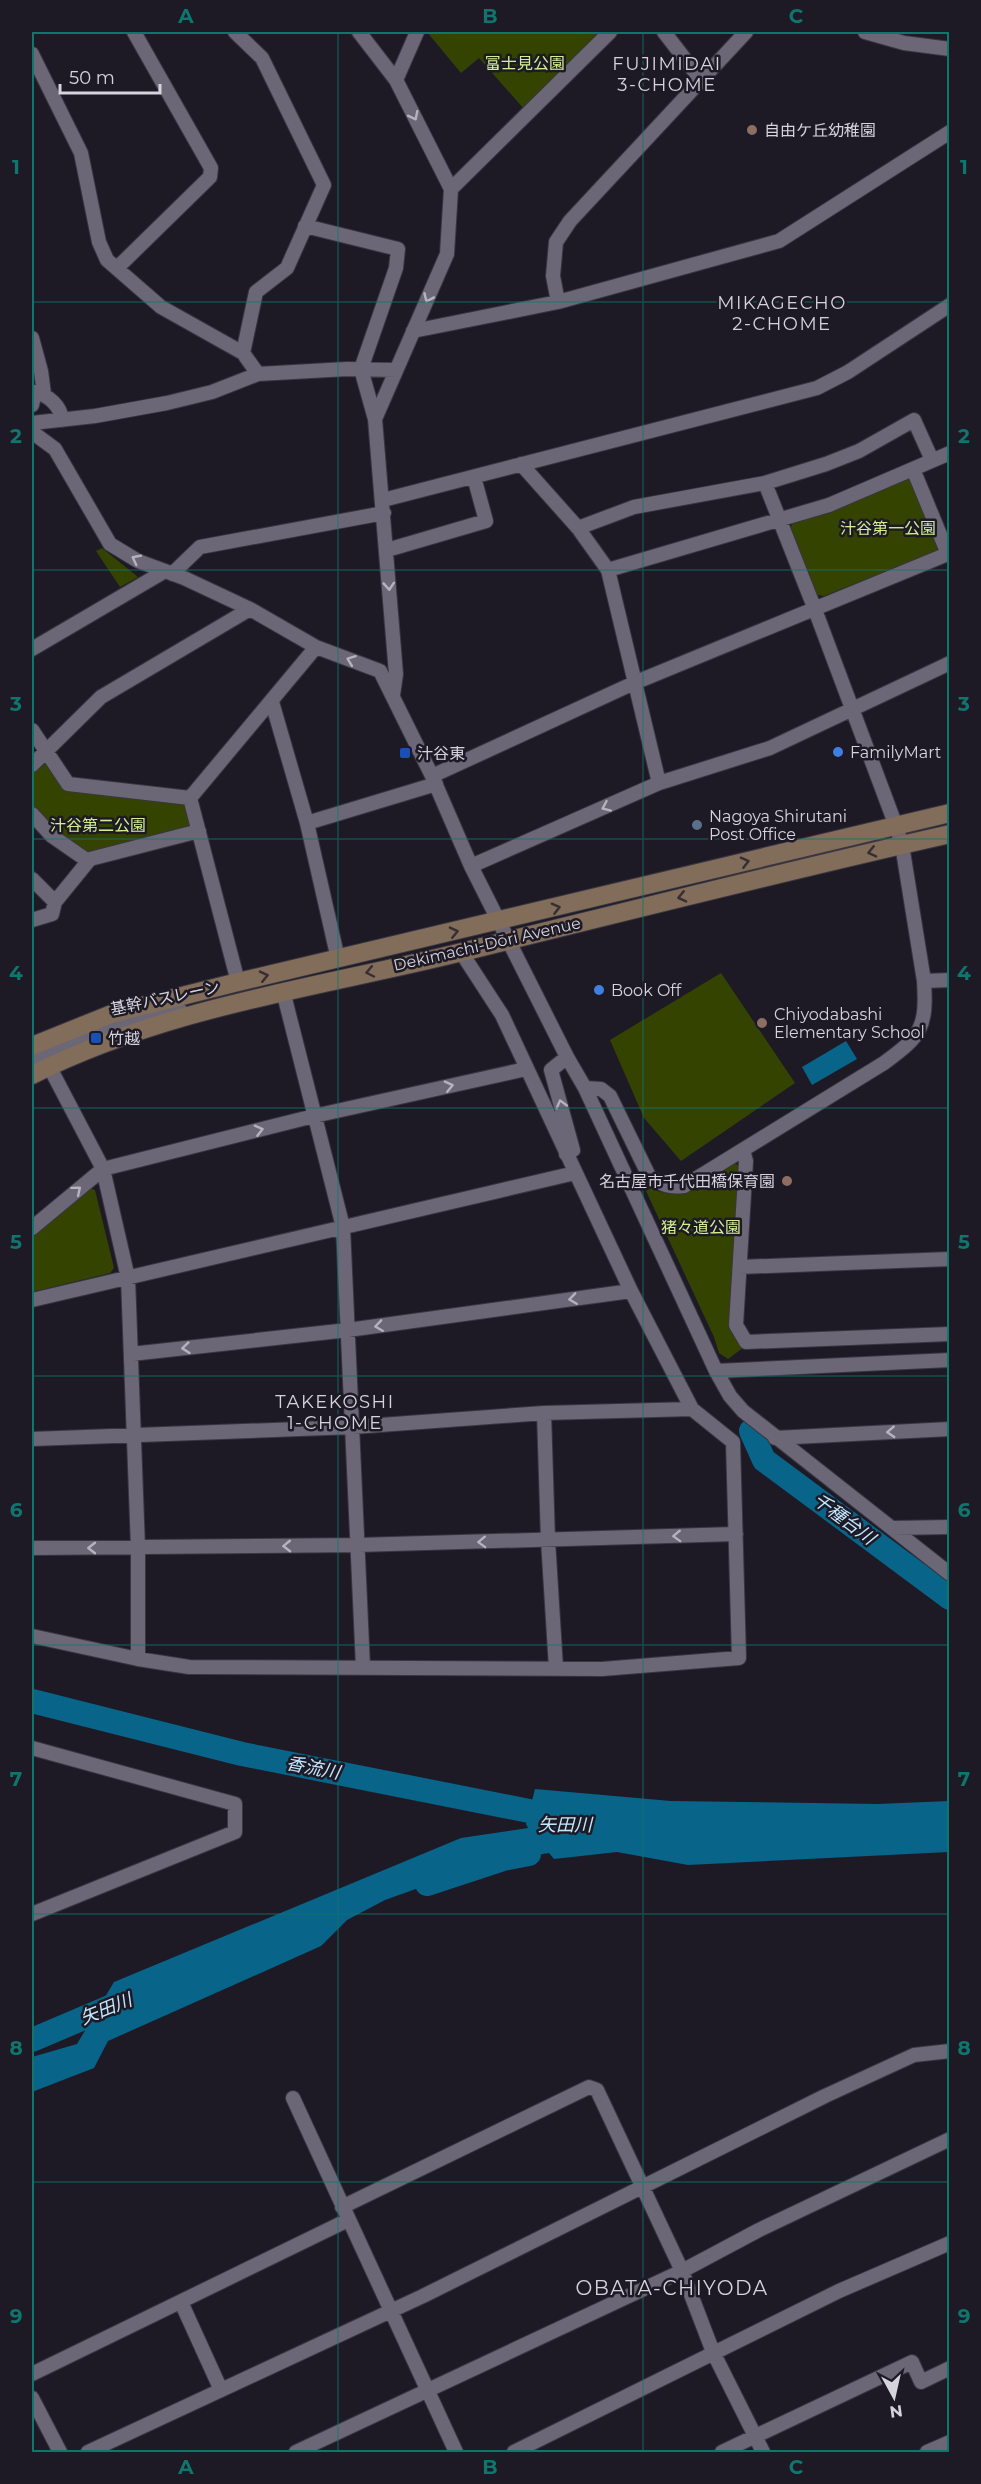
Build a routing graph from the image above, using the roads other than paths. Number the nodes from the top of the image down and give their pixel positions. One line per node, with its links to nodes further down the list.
1 (134, 32): 16 (street)
2 (235, 32): 15 (street)
3 (359, 32): 11 (street)
4 (417, 32): 11 (street)
5 (610, 32): 14 (street)
6 (664, 32): 12 (street)
7 (746, 32): 12 (street)
8 (865, 32): 9 (street)
9 (950, 49)
10 (32, 54): 16 (street)
11 (396, 80): 14 (street, one-way to 14)
12 (701, 80): 17 (street)
13 (950, 132): 17 (street)
14 (451, 189): 19 (street, one-way to 19)
15 (305, 226): 21 (street); 22 (street)
16 (117, 268): 21 (street)
17 (558, 302): 19 (street)
18 (950, 305): 32 (street)
19 (413, 331): 23 (street)
20 (32, 338): 25 (street)
21 (243, 353): 24 (street)
22 (361, 369): 23 (street); 24 (street); 26 (street)
23 (396, 370): 26 (street)
24 (258, 374): 27 (street)
25 (36, 395): 27 (street)
26 (375, 419): 36 (street)
27 (62, 420): 28 (street)
28 (32, 423)
29 (32, 432): 42 (street, one-way to 29)
30 (950, 453): 31 (street)
31 (932, 460): 33 (street); 35 (street)
32 (521, 464): 34 (street); 38 (street)
33 (913, 470): 37 (street); 40 (street)
34 (474, 477): 36 (street); 39 (street)
35 (765, 483): 37 (street); 38 (street)
36 (383, 507): 39 (street); 42 (street)
37 (780, 520): 41 (street); 43 (street)
38 (578, 528): 41 (street)
39 (387, 550): 49 (street, one-way to 49)
40 (949, 554): 43 (street)
41 (608, 570): 48 (street)
42 (169, 573): 44 (street); 46 (street)
43 (814, 607): 48 (street); 51 (street)
44 (250, 609): 45 (street); 53 (street)
45 (316, 647): 49 (street, one-way to 45); 50 (street)
46 (32, 650)
47 (950, 663): 51 (street)
48 (634, 683): 55 (street); 56 (street)
49 (393, 695): 55 (street)
50 (272, 702): 57 (street); 61 (street)
51 (852, 708): 56 (street); 63 (street)
52 (32, 730): 53 (street)
53 (46, 750): 54 (street); 57 (street)
54 (32, 765)
55 (434, 780): 61 (street); 66 (street)
56 (659, 783): 66 (street, one-way to 66)
57 (190, 798): 62 (street)
58 (950, 813): 63 (main road, Dekimachi-Dōri Avenue)
59 (32, 814): 65 (street)
60 (950, 821): 63 (street)
61 (307, 823): 73 (street)
62 (199, 831): 65 (street); 75 (street)
63 (898, 834): 64 (main road, Dekimachi-Dōri Avenue); 70 (main road, Dekimachi-Dōri Avenue, one-way to 63); 71 (main road, Dekimachi-Dōri Avenue, one-way to 71); 76 (street)
64 (950, 834)
65 (88, 861): 68 (street)
66 (471, 866): 70 (street)
67 (32, 879): 68 (street)
68 (55, 902): 69 (street)
69 (32, 920)
70 (499, 921): 71 (street); 73 (main road, Dekimachi-Dōri Avenue, one-way to 70)
71 (508, 939): 72 (main road, Dekimachi-Dōri Avenue); 79 (street)
72 (461, 952): 77 (main road, Dekimachi-Dōri Avenue, one-way to 77); 80 (street)
73 (338, 959): 75 (main road, Dekimachi-Dōri Avenue, one-way to 73)
74 (950, 980): 76 (street)
75 (238, 981): 78 (main road, Dekimachi-Dōri Avenue)
76 (924, 981): 83 (street)
77 (283, 991): 78 (main road, Dekimachi-Dōri Avenue); 82 (street)
78 (37, 1057): 85 (street)
79 (567, 1057): 81 (street); 84 (street, one-way to 79)
80 (526, 1069): 82 (street, one-way to 80); 84 (street)
81 (586, 1088): 83 (street); 98 (street)
82 (314, 1116): 85 (street, one-way to 82); 87 (street)
83 (743, 1150): 90 (street)
84 (566, 1154): 86 (street)
85 (103, 1168): 88 (street, one-way to 85); 91 (street)
86 (575, 1173): 87 (street); 92 (street)
87 (343, 1227): 91 (street); 94 (street)
88 (32, 1228)
89 (950, 1259): 90 (street)
90 (740, 1267): 95 (street)
91 (128, 1278): 93 (street); 96 (street)
92 (631, 1291): 94 (street, one-way to 94); 99 (street)
93 (32, 1300)
94 (348, 1330): 96 (street, one-way to 96); 101 (street)
95 (950, 1334)
96 (131, 1354): 103 (street)
97 (950, 1360): 98 (street)
98 (716, 1371): 104 (street)
99 (692, 1409): 100 (street); 108 (street)
100 (544, 1413): 101 (street); 109 (street)
101 (353, 1427): 103 (street); 110 (street)
102 (950, 1430): 104 (street, one-way to 104)
103 (135, 1436): 105 (street); 112 (street)
104 (775, 1438): 107 (street)
105 (32, 1439)
106 (950, 1527): 107 (street)
107 (892, 1528): 113 (street)
108 (736, 1534): 109 (street, one-way to 109); 117 (street)
109 (548, 1540): 110 (street, one-way to 110); 117 (street)
110 (358, 1545): 112 (street, one-way to 112); 116 (street)
111 (32, 1548): 112 (street, one-way to 111)
112 (138, 1548): 115 (street)
113 (950, 1574)
114 (32, 1636): 115 (street)
115 (138, 1659): 116 (street)
116 (363, 1666): 117 (street)
117 (556, 1668)
118 (32, 1748): 119 (street)
119 (32, 1914)
120 (950, 2051): 123 (street)
121 (293, 2098): 124 (street)
122 (950, 2139): 126 (street)
123 (643, 2186): 124 (street); 126 (street); 128 (street)
124 (345, 2214): 127 (street); 128 (street)
125 (950, 2243): 129 (street)
126 (682, 2271): 129 (street); 133 (street)
127 (182, 2302): 131 (street); 132 (street)
128 (390, 2311): 132 (street); 133 (street)
129 (713, 2352): 135 (street); 141 (street)
130 (950, 2368): 135 (street)
131 (32, 2374)
132 (221, 2390): 138 (street)
133 (427, 2390): 139 (street); 140 (street)
134 (32, 2398): 137 (street)
135 (755, 2437): 142 (street); 143 (street)
136 (950, 2442): 144 (street)
137 (60, 2452)
138 (88, 2452)
139 (296, 2452)
140 (456, 2452)
141 (514, 2452)
142 (722, 2452)
143 (763, 2452)
144 (927, 2452)

